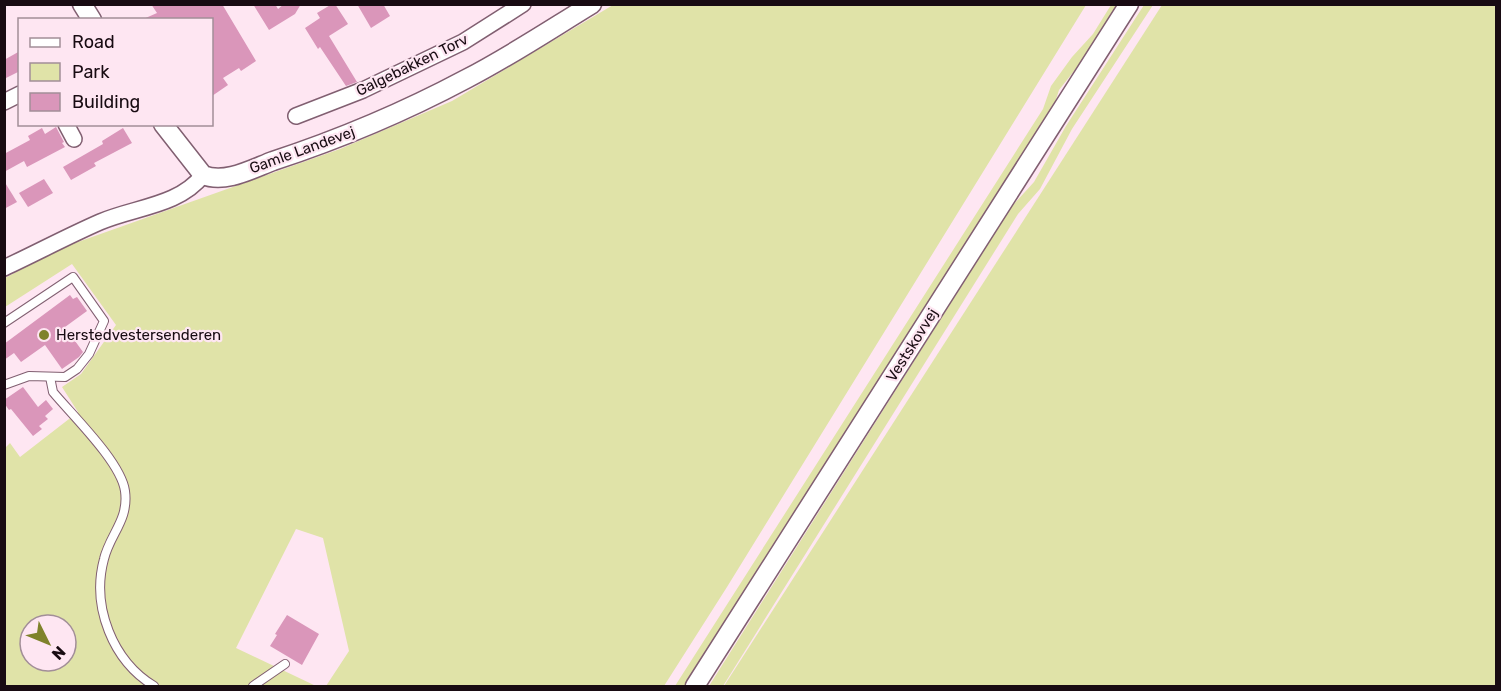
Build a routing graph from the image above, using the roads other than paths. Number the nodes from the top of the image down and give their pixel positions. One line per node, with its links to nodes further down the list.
1 (82, 4): 5 (street)
2 (524, 4): 6 (street, Galgebakken Torv)
3 (592, 4): 10 (street, Gamle Landevej)
4 (1129, 4): 18 (street, Vestskovvej)
5 (91, 18)
6 (296, 116)
7 (67, 126): 9 (street)
8 (165, 126): 10 (street)
9 (74, 139)
10 (203, 175): 11 (street)
11 (4, 268)
12 (4, 323): 13 (lane)
13 (50, 377): 14 (lane); 16 (lane)
14 (4, 385)
15 (285, 664): 17 (lane)
16 (154, 687)
17 (253, 687)
18 (695, 687)

